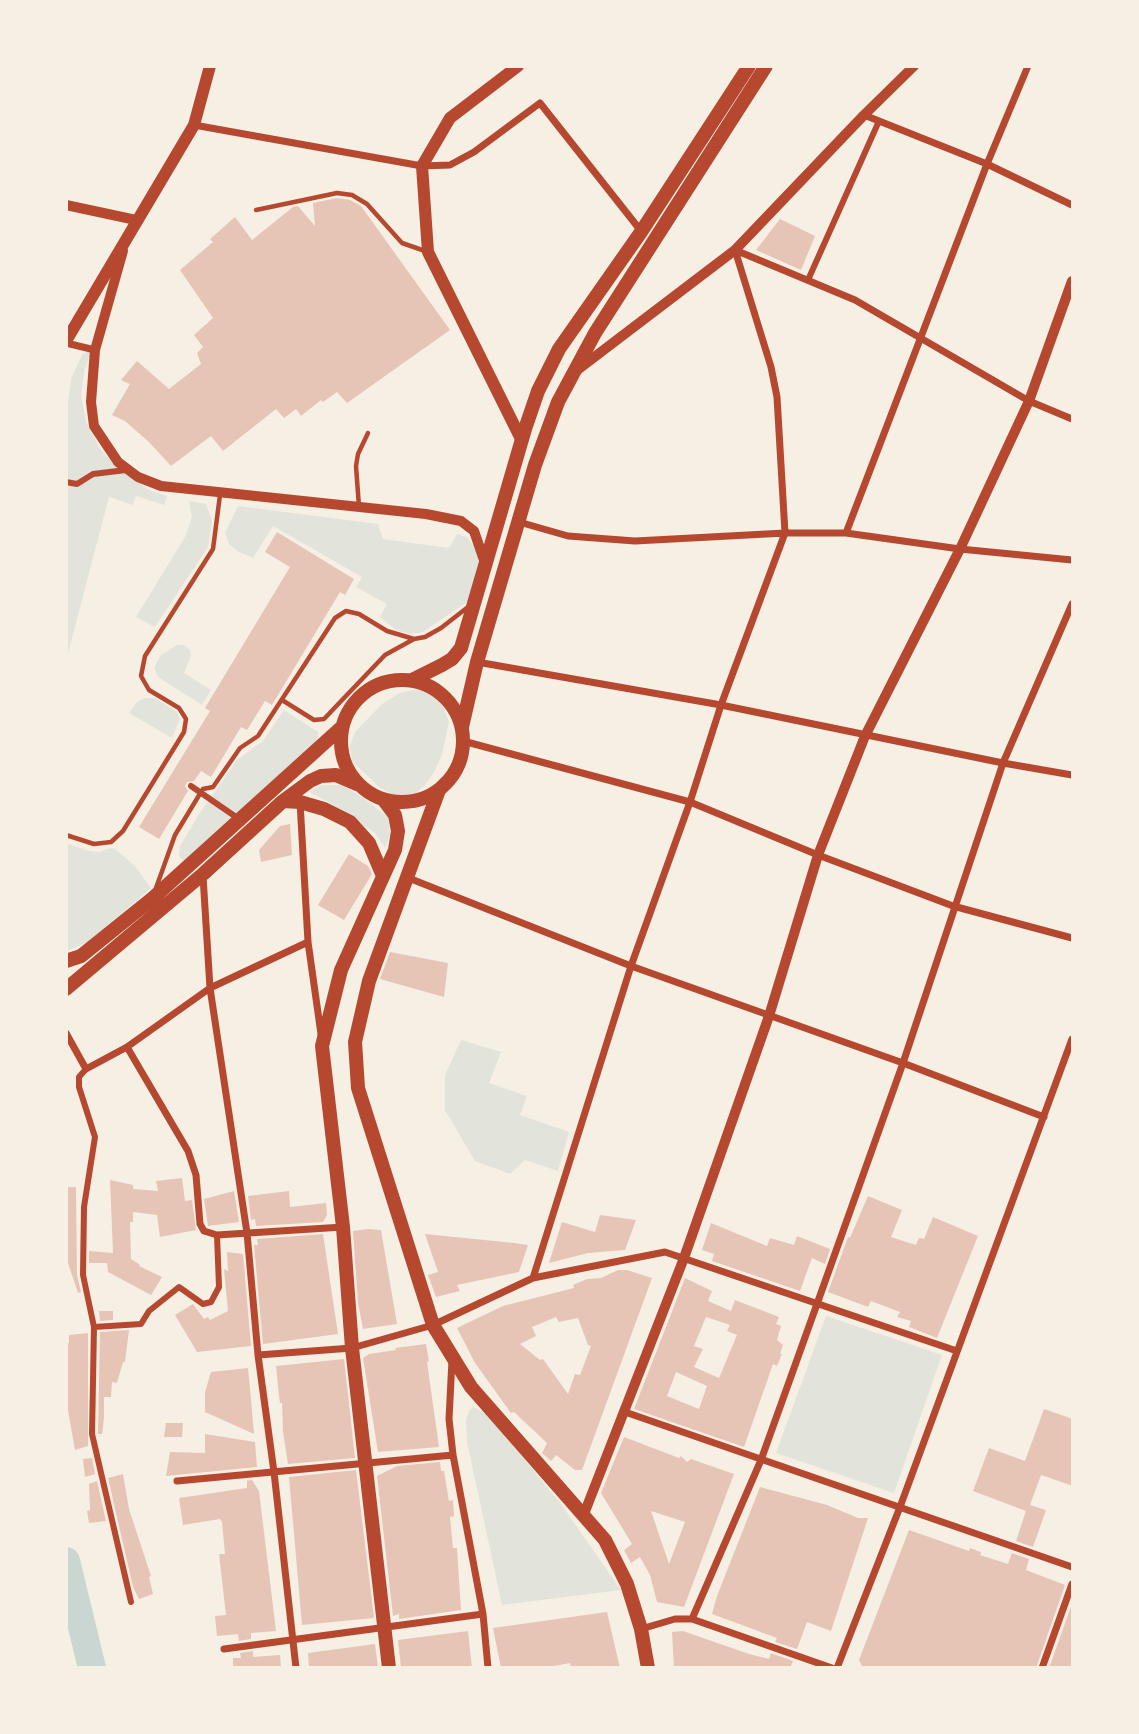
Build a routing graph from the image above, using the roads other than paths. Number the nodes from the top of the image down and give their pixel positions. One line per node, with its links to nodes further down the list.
1 (210, 66): 9 (main road)
2 (518, 66): 11 (main road)
3 (749, 66): 17 (main road)
4 (766, 66): 25 (main road)
5 (914, 66): 7 (street)
6 (1028, 66): 10 (street)
7 (864, 115): 8 (street); 18 (street)
8 (879, 121): 10 (street); 20 (street)
9 (194, 125): 11 (street); 15 (main road)
10 (987, 164): 13 (street); 22 (street)
11 (422, 166): 17 (street); 19 (main road)
12 (66, 205): 15 (street)
13 (1073, 205)
14 (256, 210): 19 (lane)
15 (136, 220): 16 (main road)
16 (129, 232): 23 (main road); 24 (street)
17 (641, 232): 29 (main road)
18 (735, 250): 20 (street); 25 (street); 35 (street)
19 (428, 252): 29 (main road)
20 (808, 280): 22 (street)
21 (1073, 281): 26 (street)
22 (921, 336): 26 (street); 36 (street)
23 (66, 342): 24 (street)
24 (95, 350): 30 (street)
25 (571, 374): 34 (main road)
26 (1029, 401): 27 (street); 37 (street)
27 (1073, 419)
28 (368, 433): 33 (lane)
29 (522, 441): 39 (main road)
30 (128, 470): 31 (street); 32 (street)
31 (66, 482)
32 (220, 492): 33 (street); 61 (lane)
33 (359, 508): 39 (street)
34 (519, 522): 35 (street); 43 (main road)
35 (785, 533): 36 (street); 46 (street)
36 (846, 533): 37 (street)
37 (960, 549): 38 (street); 49 (street)
38 (1073, 560)
39 (485, 564): 40 (main road)
40 (477, 599): 42 (lane); 44 (main road)
41 (1073, 604): 50 (street)
42 (414, 639): 45 (lane); 45 (lane)
43 (477, 662): 46 (street); 48 (main road)
44 (412, 680): 47 (main road); 48 (main road)
45 (282, 699): 55 (lane)
46 (721, 705): 49 (street); 59 (street)
47 (342, 727): 53 (main road); 60 (main road)
48 (463, 734): 52 (main road); 59 (street)
49 (864, 736): 50 (street); 62 (street)
50 (1003, 763): 51 (street); 67 (street)
51 (1073, 775)
52 (449, 780): 56 (main road); 65 (main road)
53 (359, 785): 56 (main road); 57 (main road)
54 (191, 786): 55 (street)
55 (201, 792): 60 (street); 66 (lane)
56 (383, 799): 64 (main road)
57 (282, 801): 58 (main road); 63 (main road)
58 (300, 802): 64 (main road); 69 (street)
59 (691, 802): 62 (street); 71 (street)
60 (240, 819): 66 (main road)
61 (66, 835)
62 (818, 855): 67 (street); 74 (street)
63 (202, 874): 72 (street); 73 (main road)
64 (383, 876): 78 (main road)
65 (406, 877): 71 (street); 88 (main road)
66 (153, 898): 70 (main road)
67 (953, 906): 68 (street); 79 (street)
68 (1073, 938)
69 (308, 942): 72 (street); 78 (street)
70 (66, 961)
71 (631, 966): 74 (street); 86 (street)
72 (210, 988): 77 (street); 83 (street)
73 (66, 989)
74 (769, 1016): 79 (street); 85 (street)
75 (66, 1033): 80 (street)
76 (1073, 1039): 81 (street)
77 (127, 1046): 80 (street); 84 (street)
78 (322, 1046): 82 (main road)
79 (903, 1063): 81 (street); 87 (street)
80 (86, 1069): 89 (street)
81 (1044, 1117): 91 (street)
82 (343, 1227): 83 (street); 90 (main road)
83 (247, 1233): 84 (street); 92 (street)
84 (217, 1235): 89 (street)
85 (684, 1258): 86 (street); 87 (street); 94 (street)
86 (533, 1278): 88 (street)
87 (817, 1304): 91 (street); 96 (street)
88 (433, 1325): 90 (street); 93 (main road)
89 (94, 1327): 104 (street)
90 (352, 1348): 92 (street); 97 (main road)
91 (957, 1351): 100 (street)
92 (258, 1355): 98 (street)
93 (452, 1356): 95 (street); 101 (main road)
94 (625, 1412): 96 (street); 101 (street)
95 (453, 1455): 97 (street); 105 (street)
96 (761, 1460): 100 (street); 106 (street)
97 (365, 1463): 98 (street); 107 (main road)
98 (274, 1472): 99 (street); 109 (street)
99 (177, 1481)
100 (900, 1507): 102 (street); 115 (street)
101 (584, 1514): 108 (main road)
102 (1073, 1567)
103 (1073, 1584): 116 (street)
104 (131, 1602)
105 (483, 1614): 107 (street); 113 (street)
106 (692, 1619): 108 (street); 115 (street)
107 (384, 1628): 109 (street); 112 (main road)
108 (641, 1629): 114 (main road)
109 (293, 1640): 110 (street); 111 (street)
110 (224, 1649)
111 (296, 1668)
112 (389, 1668)
113 (488, 1668)
114 (648, 1668)
115 (835, 1668)
116 (1042, 1668)

